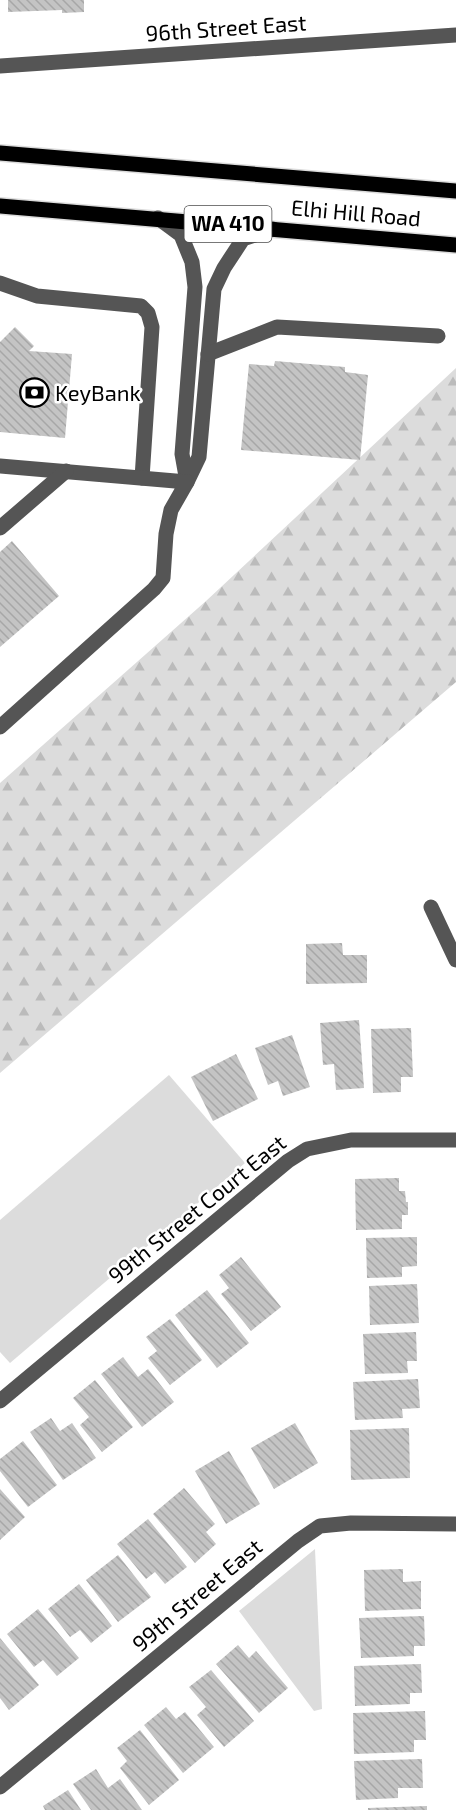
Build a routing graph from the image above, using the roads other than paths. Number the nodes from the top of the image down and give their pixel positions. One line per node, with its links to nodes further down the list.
1 (456, 35): 2 (street, 96th Street East)
2 (0, 66)
3 (0, 153): 4 (main road, Elhi Hill Road / WA 410)
4 (456, 191)
5 (0, 206): 6 (main road, Elhi Hill Road / WA 410)
6 (158, 218): 7 (main road, Elhi Hill Road / WA 410); 15 (street)
7 (276, 228): 8 (main road, Elhi Hill Road / WA 410); 11 (street)
8 (456, 245)
9 (0, 282): 14 (street)
10 (438, 336): 11 (street)
11 (208, 354): 15 (street)
12 (0, 466): 13 (street)
13 (66, 471): 14 (street); 16 (street)
14 (142, 478): 15 (street)
15 (187, 482): 17 (street)
16 (0, 528)
17 (0, 727)
18 (430, 907): 19 (street)
19 (456, 960)
20 (456, 1140): 21 (street, 99th Street Court East)
21 (0, 1401)
22 (456, 1524): 23 (street, 99th Street East)
23 (0, 1787)

